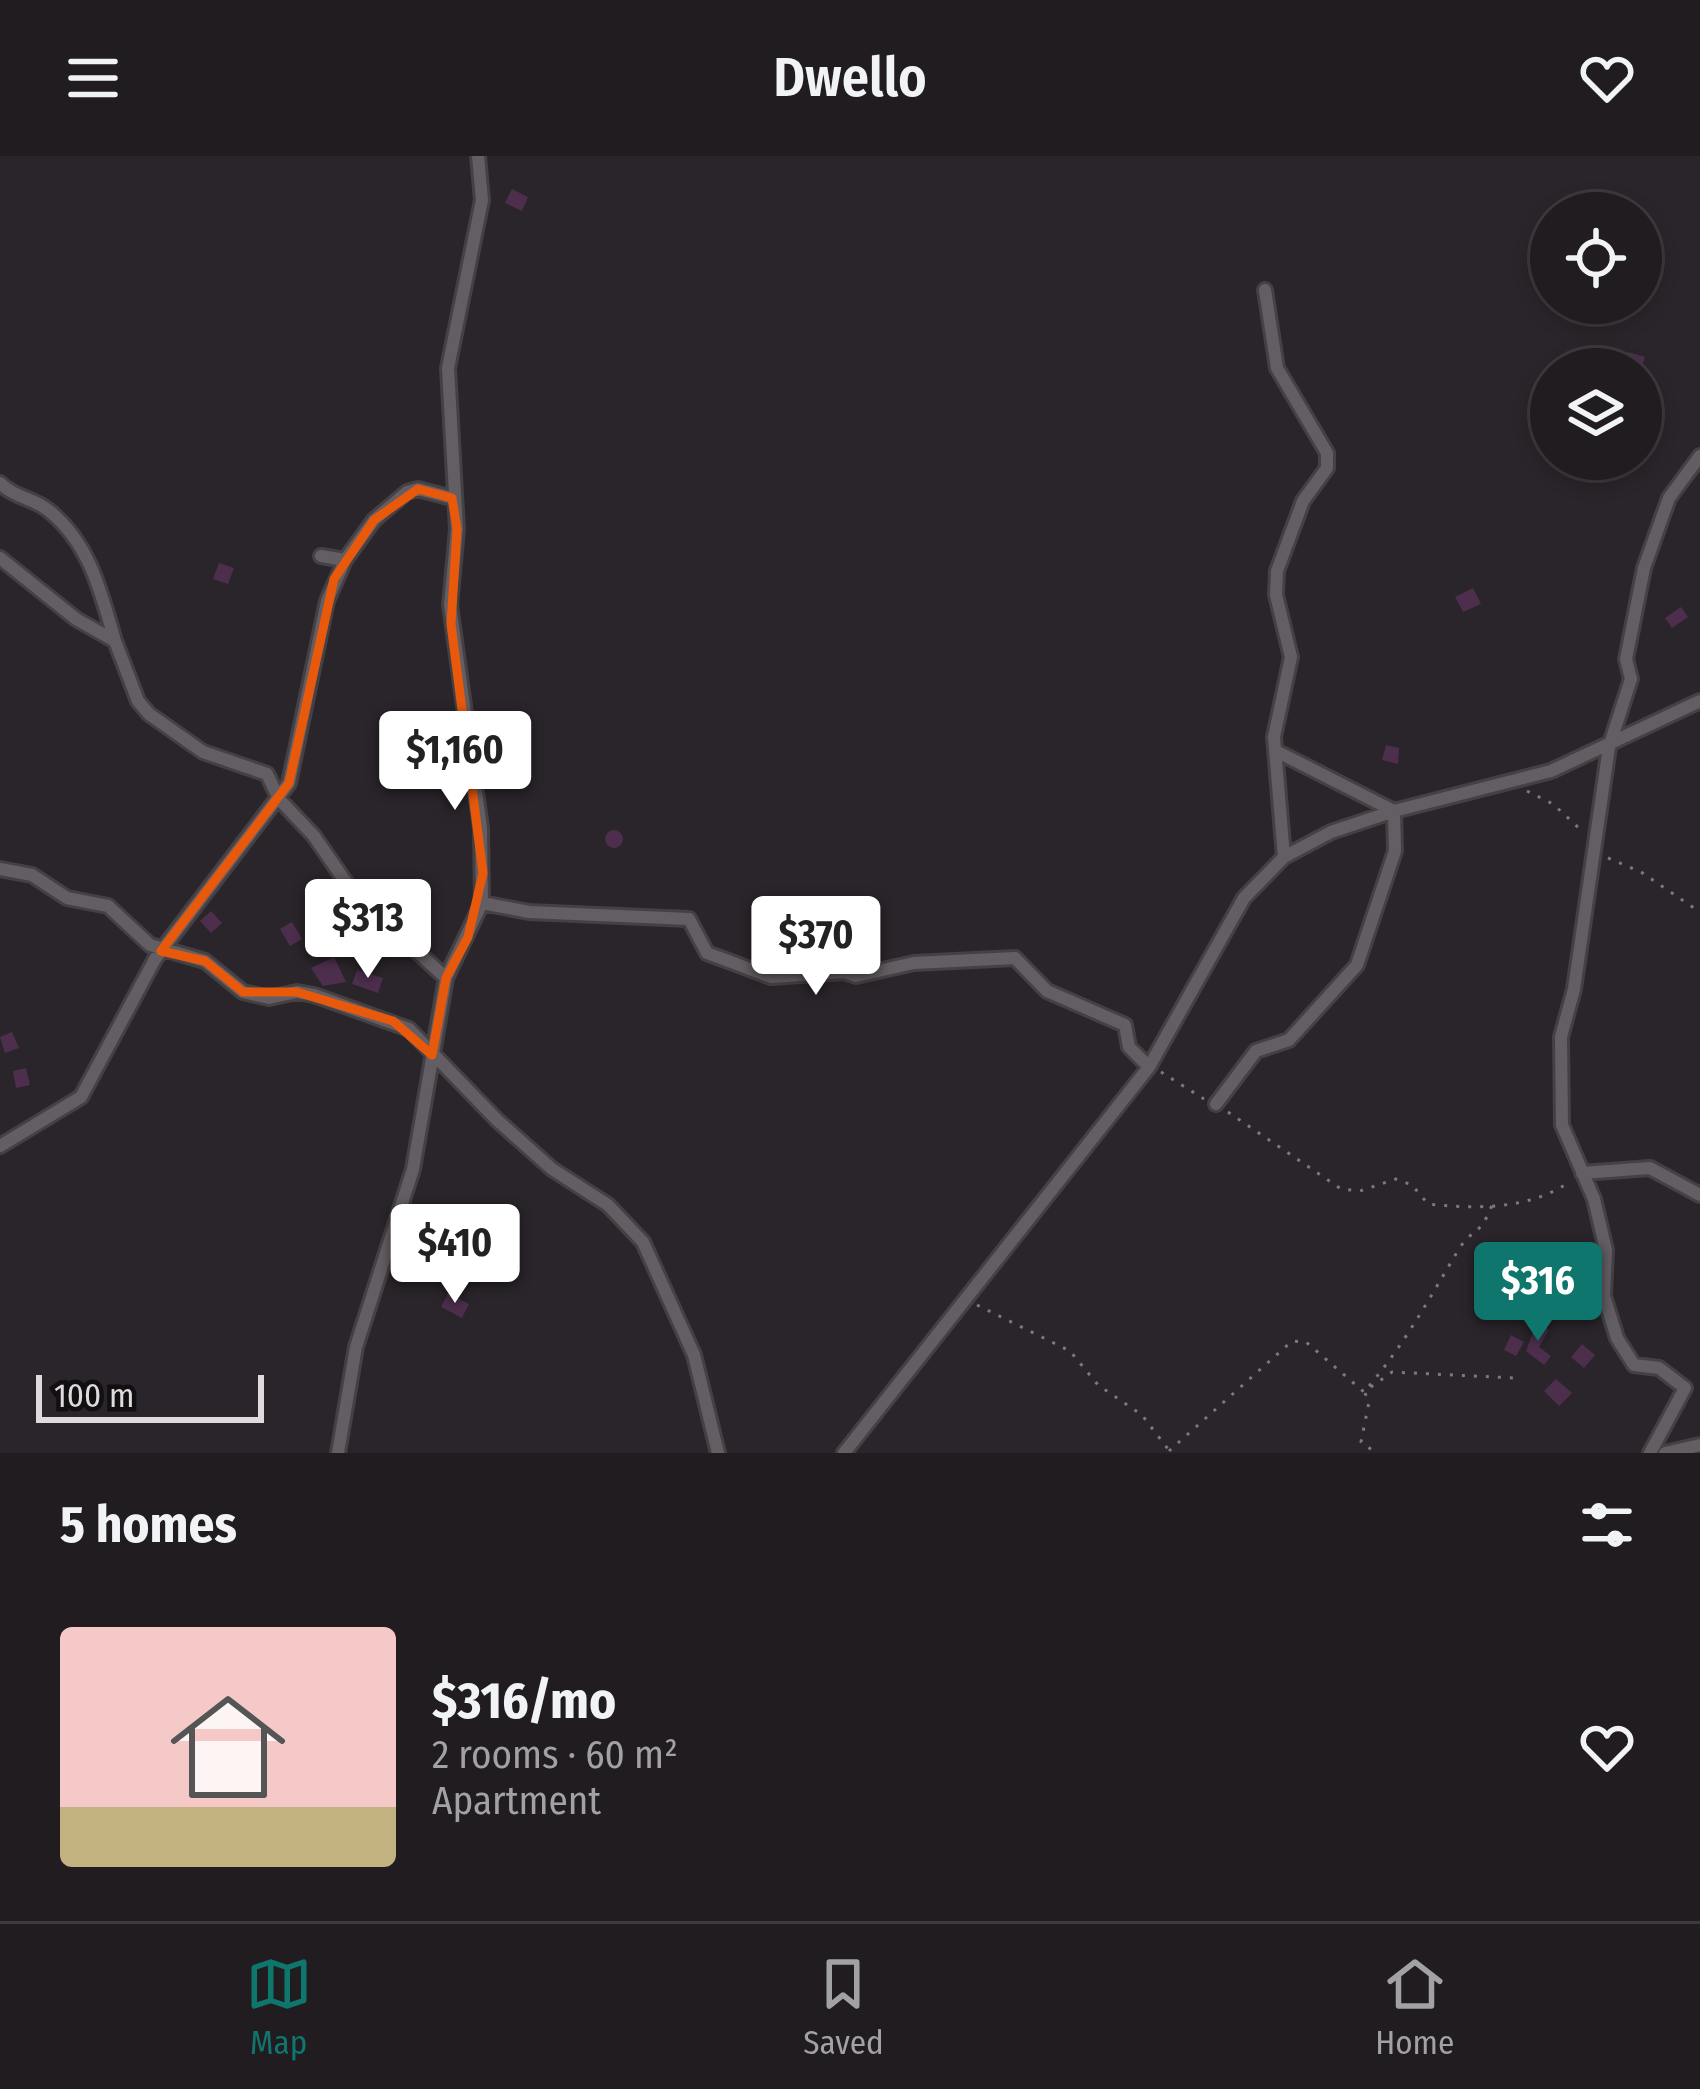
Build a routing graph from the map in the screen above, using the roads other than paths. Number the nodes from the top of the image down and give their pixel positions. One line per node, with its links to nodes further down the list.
1 (478, 156): 5 (street)
2 (1265, 290): 12 (street)
3 (1700, 456): 11 (street)
4 (0, 483): 9 (street)
5 (452, 498): 8 (street); 17 (street)
6 (321, 556): 8 (street)
7 (0, 558): 9 (street)
8 (345, 560): 13 (street)
9 (115, 641): 13 (street)
10 (1700, 701): 11 (street)
11 (1609, 747): 14 (street); 24 (street)
12 (1276, 751): 14 (street); 15 (street)
13 (279, 799): 18 (street); 19 (street)
14 (1394, 811): 15 (street); 22 (street)
15 (1284, 857): 21 (street)
16 (0, 869): 18 (street)
17 (482, 903): 19 (street); 21 (street)
18 (161, 951): 20 (street); 23 (street)
19 (446, 978): 20 (street)
20 (432, 1055): 27 (street); 28 (street)
21 (1150, 1067): 29 (street)
22 (1216, 1104)
23 (0, 1146)
24 (1582, 1173): 25 (street); 30 (street)
25 (1700, 1195)
26 (1700, 1444): 31 (street)
27 (338, 1453)
28 (718, 1453)
29 (844, 1453)
30 (1650, 1453)
31 (1665, 1453)

